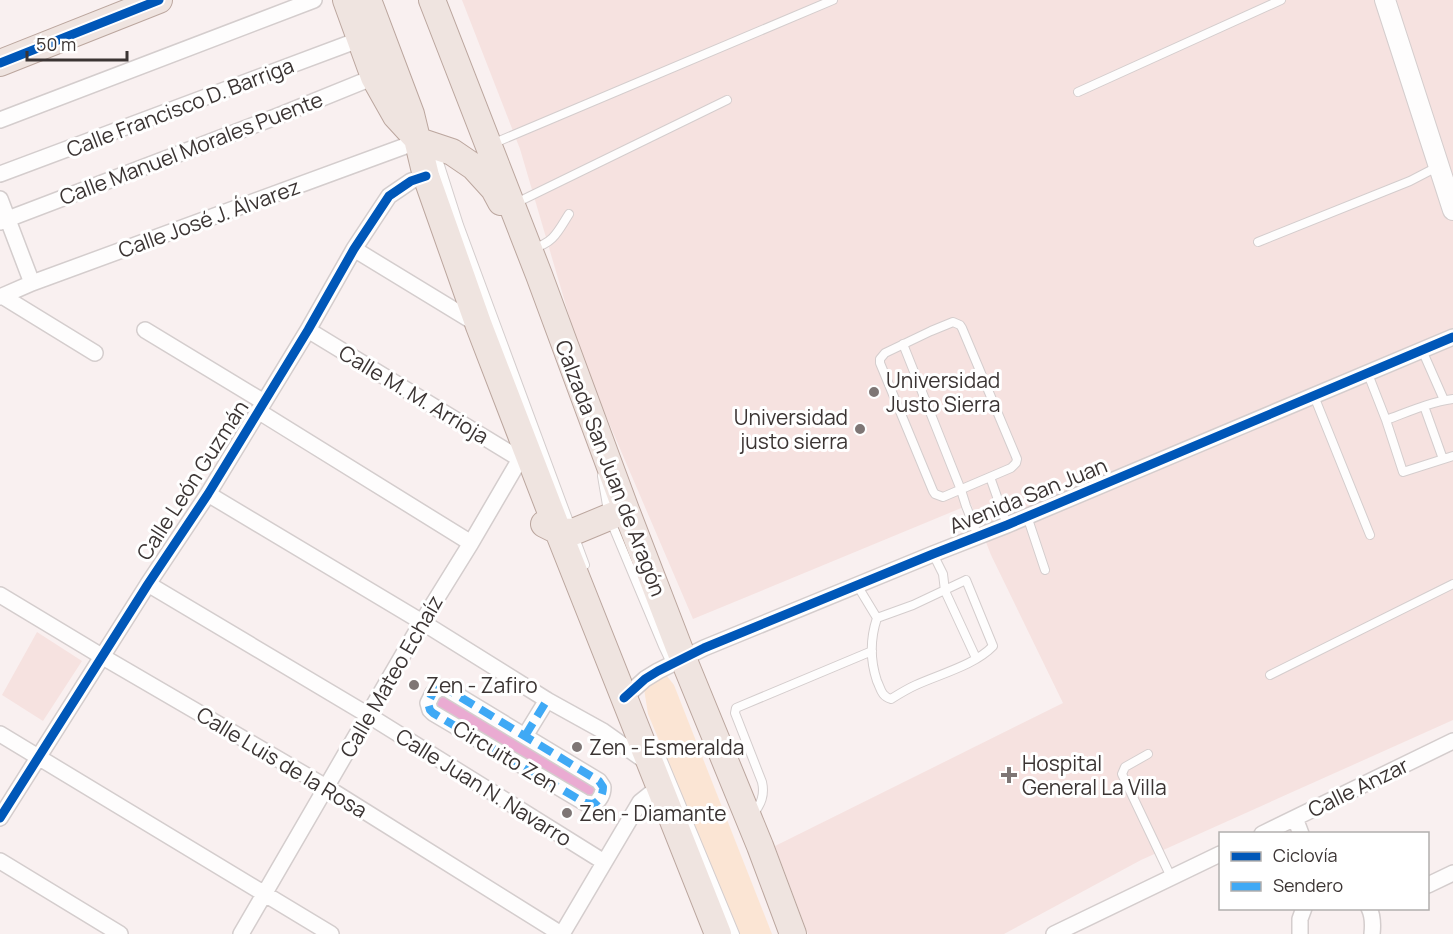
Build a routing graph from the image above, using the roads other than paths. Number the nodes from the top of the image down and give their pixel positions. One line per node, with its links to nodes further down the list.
1 (159, 0): 11 (main road)
2 (314, 0): 15 (street)
3 (346, 0): 10 (main road)
4 (368, 0): 16 (main road)
5 (423, 0): 9 (lane)
6 (833, 0): 20 (lane)
7 (1281, 0): 13 (lane)
8 (1385, 0): 17 (street)
9 (430, 6): 20 (main road, Calzada San Juan de Aragón)
10 (361, 39): 12 (main road); 18 (street, Calle Francisco D. Barriga)
11 (0, 63)
12 (374, 77): 16 (main road); 24 (street, Calle Manuel Morales Puente)
13 (1078, 92)
14 (727, 100): 20 (lane)
15 (0, 120)
16 (427, 140): 19 (main road); 20 (main road); 29 (street, Calle José J. Álvarez); 55 (lane)
17 (1438, 167): 22 (street); 25 (lane)
18 (0, 174)
19 (426, 176): 26 (street, Calle León Guzmán); 31 (main road)
20 (497, 184): 27 (main road, Calzada San Juan de Aragón); 28 (main road)
21 (0, 199): 24 (street)
22 (1452, 206)
23 (569, 214): 27 (lane)
24 (4, 220): 29 (street)
25 (1258, 242)
26 (354, 249): 31 (street); 33 (street, Calle León Guzmán)
27 (529, 249): 28 (main road, Calzada San Juan de Aragón)
28 (539, 275): 52 (main road, Calzada San Juan de Aragón)
29 (32, 283): 30 (street, Calle José J. Álvarez)
30 (1, 296): 37 (street)
31 (479, 326): 47 (main road)
32 (145, 330): 43 (street)
33 (308, 330): 43 (street, Calle León Guzmán); 47 (street, Calle M. M. Arrioja)
34 (1453, 337): 36 (street, Avenida San Juan)
35 (903, 345): 49 (lane); 50 (lane); 50 (lane)
36 (1422, 350): 38 (street, Avenida San Juan); 42 (lane)
37 (94, 353)
38 (1368, 374): 40 (street, Avenida San Juan); 45 (lane)
39 (567, 376): 52 (lane)
40 (1314, 396): 53 (street, Avenida San Juan); 56 (lane)
41 (1453, 399): 42 (lane)
42 (1444, 400): 44 (lane)
43 (261, 406): 51 (street, Calle León Guzmán); 58 (street)
44 (1424, 406): 45 (lane); 48 (lane)
45 (1386, 420): 48 (lane)
46 (1453, 456): 48 (lane)
47 (525, 458): 55 (main road); 58 (street, Calle Mateo Echaíz)
48 (1443, 459)
49 (990, 477): 50 (lane); 54 (lane)
50 (961, 490): 57 (lane)
51 (208, 494): 62 (street, Calle León Guzmán); 68 (street)
52 (618, 514): 55 (main road); 72 (main road, Calzada San Juan de Aragón)
53 (1027, 516): 54 (street, Avenida San Juan); 60 (lane)
54 (1007, 525): 57 (street, Avenida San Juan)
55 (565, 531): 61 (lane); 74 (main road)
56 (1370, 535)
57 (978, 536): 59 (street, Avenida San Juan)
58 (471, 543): 68 (street, Calle Mateo Echaíz)
59 (933, 554): 64 (street, Avenida San Juan); 65 (lane)
60 (1045, 570)
61 (589, 575)
62 (148, 584): 70 (street, Calle León Guzmán); 76 (street, Calle Juan N. Navarro)
63 (1453, 584): 73 (lane)
64 (857, 585): 67 (lane); 72 (street, Avenida San Juan)
65 (945, 591): 67 (lane); 71 (lane); 71 (lane)
66 (0, 595): 70 (street, Calle Luis de la Rosa)
67 (877, 618): 69 (lane)
68 (422, 622): 75 (street); 76 (street, Calle Mateo Echaíz)
69 (872, 651): 71 (lane); 88 (lane)
70 (103, 657): 83 (street, Calle León Guzmán); 84 (street, Calle Luis de la Rosa)
71 (976, 658)
72 (677, 665): 74 (street, Avenida San Juan); 88 (main road, Calzada San Juan de Aragón)
73 (1270, 675)
74 (631, 692): 82 (main road)
75 (547, 700): 79 (street, Circuito Zen); 82 (street)
76 (368, 715): 84 (street, Calle Mateo Echaíz); 93 (street, Calle Juan N. Navarro)
77 (0, 734): 83 (street)
78 (705, 735): 88 (lane)
79 (525, 736): 79 (street, Circuito Zen)
80 (1453, 741): 87 (street, Calle Anzar)
81 (1148, 754): 95 (lane)
82 (653, 755): 85 (main road); 105 (lane)
83 (39, 757): 86 (street, Calle León Guzmán); 97 (street)
84 (327, 786): 97 (street, Calle Mateo Echaíz); 103 (street, Calle Luis de la Rosa)
85 (660, 789): 93 (street); 104 (main road)
86 (0, 818)
87 (1295, 818): 89 (street, Calle Anzar); 90 (street)
88 (744, 819): 106 (main road, Calzada San Juan de Aragón)
89 (1267, 832)
90 (1300, 832)
91 (1219, 855): 95 (street)
92 (0, 861): 100 (street)
93 (604, 862): 103 (street)
94 (1453, 873): 96 (street)
95 (1171, 878): 107 (street)
96 (1429, 885)
97 (264, 893): 101 (street, Calle Mateo Echaíz); 102 (street)
98 (1304, 910): 108 (street)
99 (1372, 910): 109 (street)
100 (120, 934)
101 (241, 934)
102 (331, 934)
103 (562, 934)
104 (718, 934)
105 (735, 934)
106 (793, 934)
107 (1054, 934)
108 (1300, 934)
109 (1372, 934)

